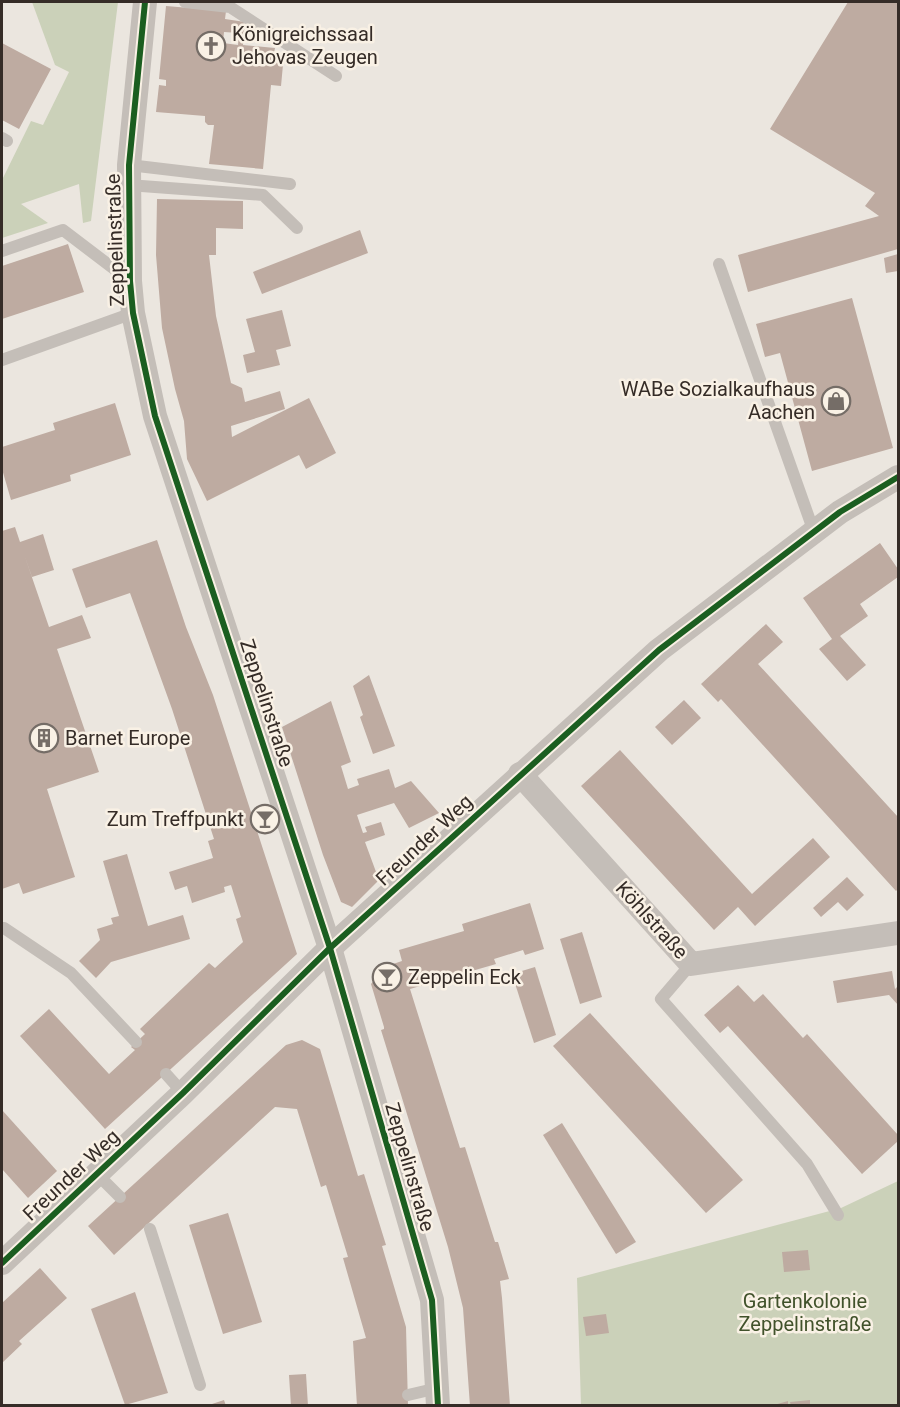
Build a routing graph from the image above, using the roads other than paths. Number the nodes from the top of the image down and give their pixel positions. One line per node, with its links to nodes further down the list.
1 (145, 2): 4 (street, Zeppelinstraße)
2 (185, 2): 3 (lane)
3 (336, 76)
4 (129, 175): 5 (lane); 6 (lane); 9 (street, Zeppelinstraße)
5 (290, 184)
6 (297, 228)
7 (2, 251): 9 (lane)
8 (719, 264): 13 (lane)
9 (130, 281): 10 (street, Zeppelinstraße)
10 (133, 313): 11 (lane); 17 (street, Zeppelinstraße)
11 (2, 360)
12 (898, 477): 13 (street, Freunder Weg)
13 (814, 532): 14 (street, Freunder Weg)
14 (520, 774): 17 (street, Freunder Weg); 18 (street, Köhlstraße)
15 (4, 928): 19 (lane)
16 (898, 933): 18 (street, Köhlstraße)
17 (330, 948): 21 (street, Freunder Weg); 29 (street, Zeppelinstraße)
18 (691, 964): 24 (lane)
19 (136, 1042)
20 (166, 1074): 21 (lane)
21 (183, 1093): 22 (street, Freunder Weg)
22 (96, 1173): 23 (lane); 26 (street, Freunder Weg)
23 (120, 1197)
24 (838, 1215)
25 (150, 1229): 27 (lane)
26 (2, 1263)
27 (200, 1385)
28 (408, 1395): 29 (lane)
29 (438, 1397)

